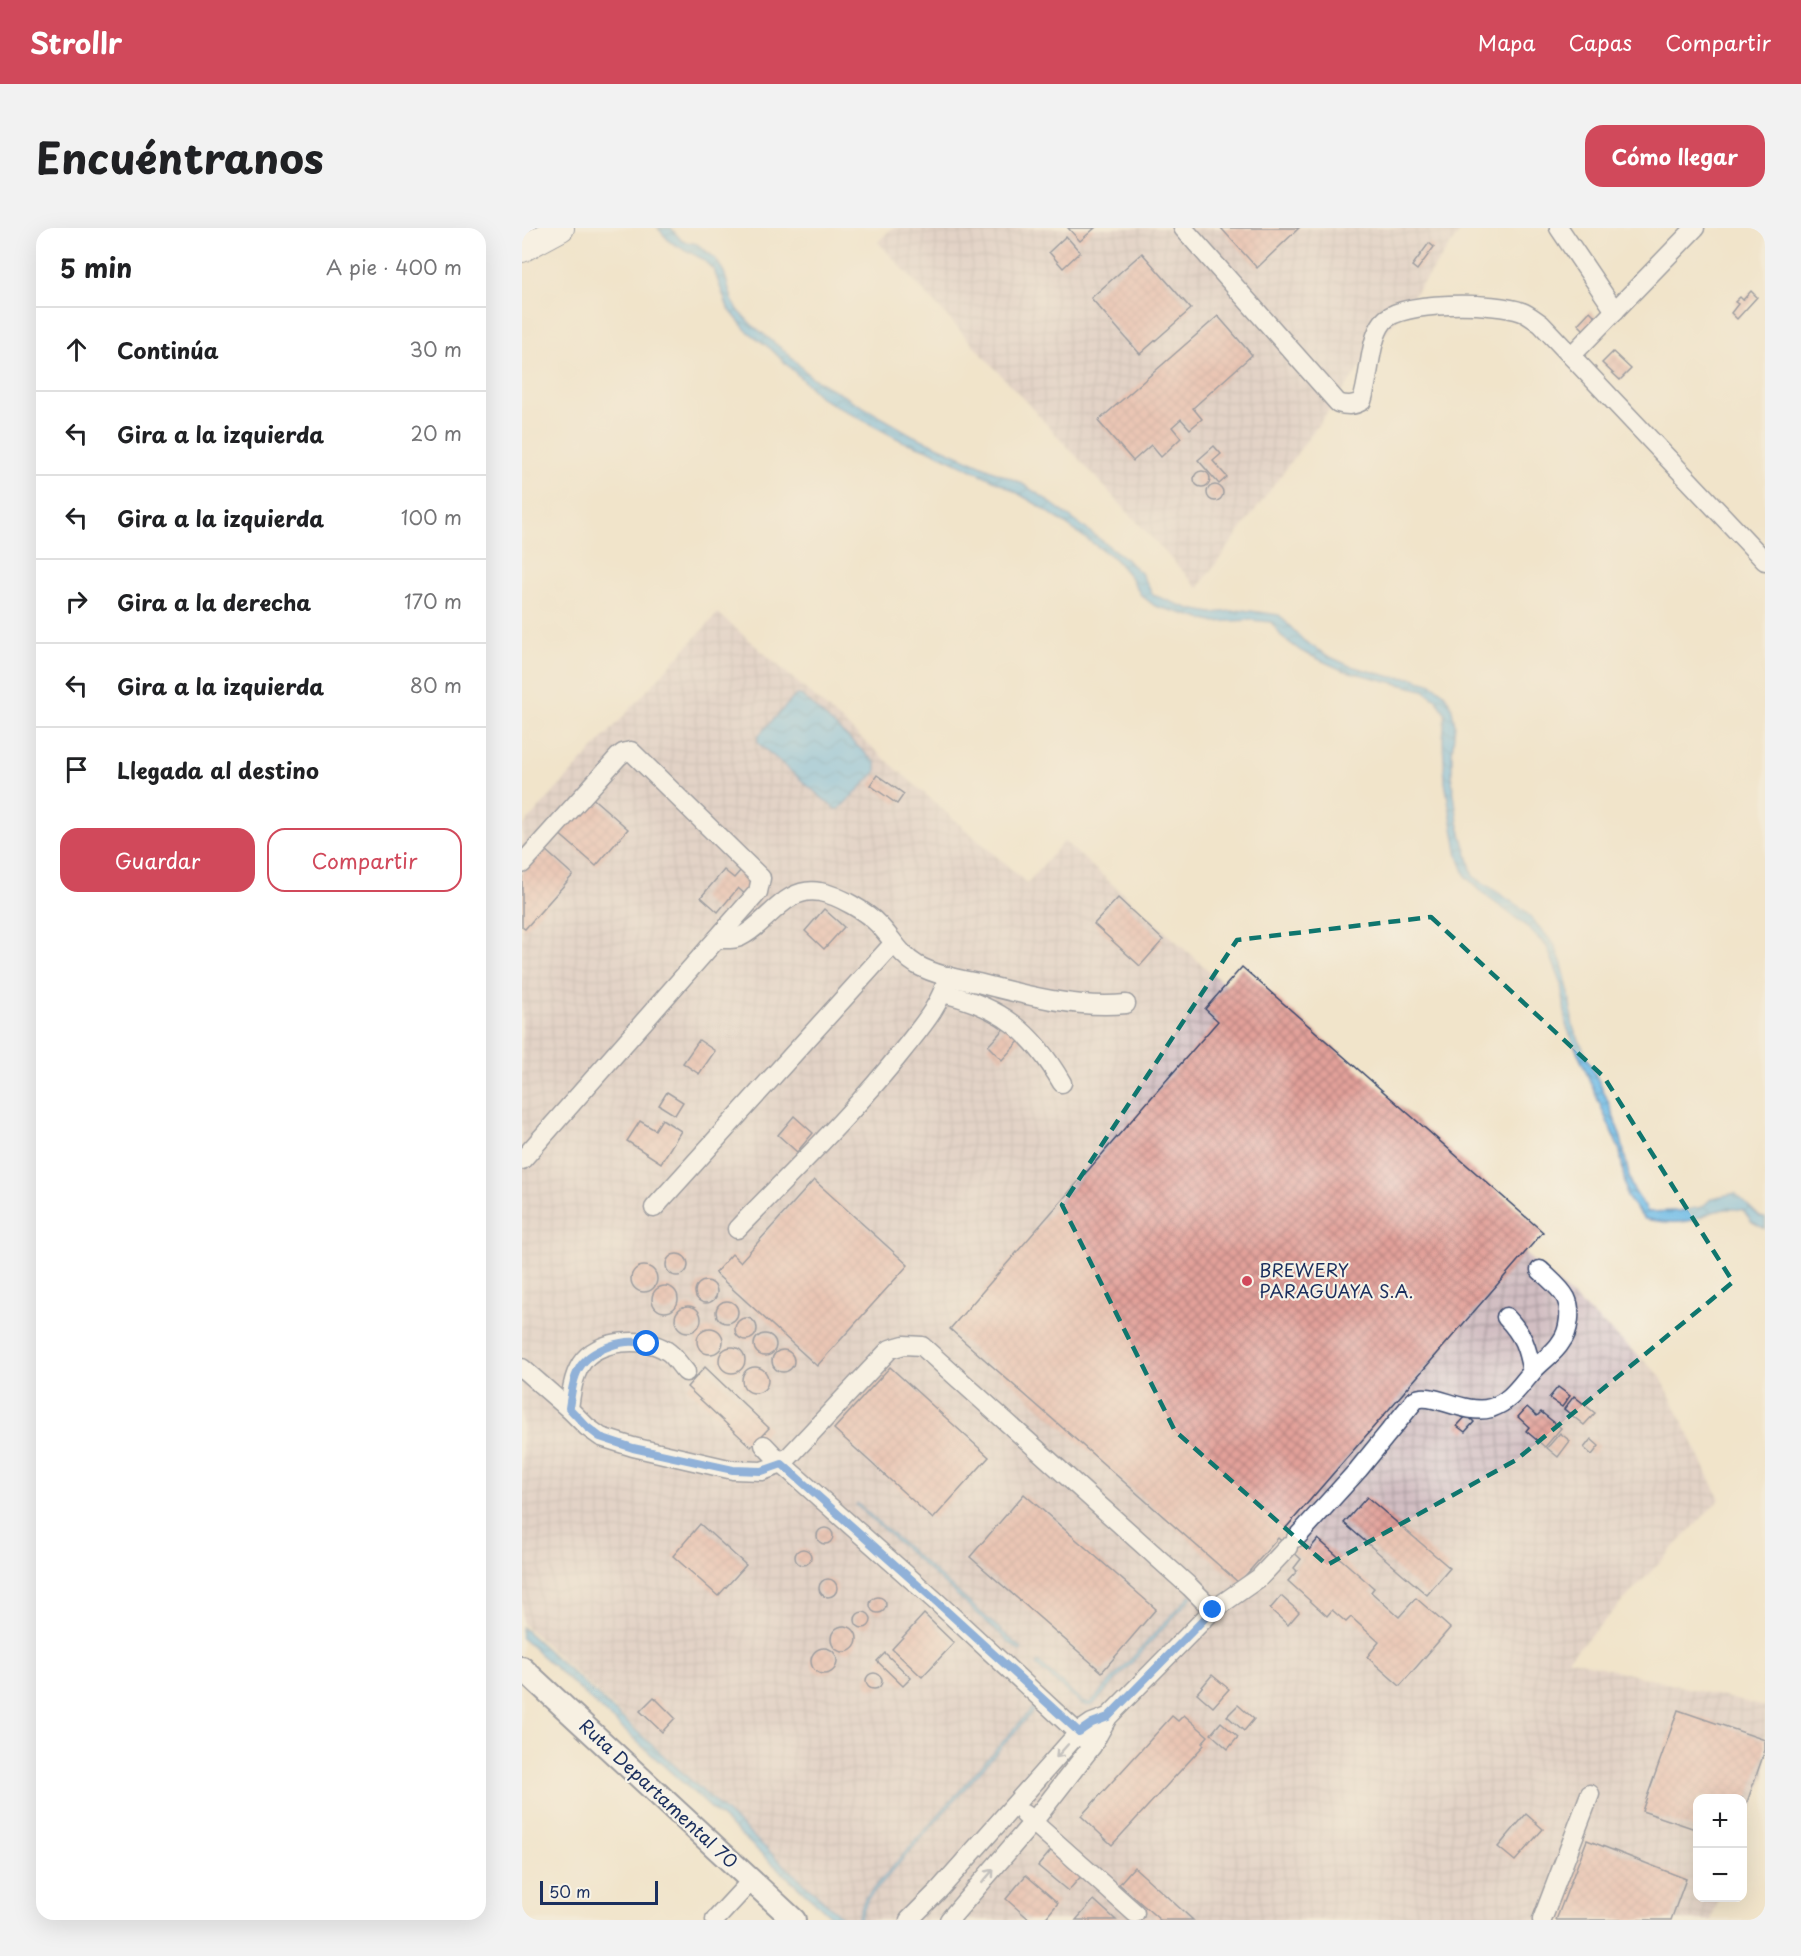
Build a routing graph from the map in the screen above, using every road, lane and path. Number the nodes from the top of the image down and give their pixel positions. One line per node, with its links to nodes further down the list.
1 (561, 228): 5 (highway)
2 (1183, 228): 7 (street)
3 (1560, 228): 6 (street)
4 (1695, 228): 6 (street)
5 (522, 249)
6 (1615, 311): 7 (street)
7 (1571, 356): 8 (street)
8 (1765, 561)
9 (522, 864): 10 (street)
10 (717, 939): 11 (street); 15 (street)
11 (893, 944): 12 (street); 16 (street)
12 (946, 985): 13 (street); 14 (street); 17 (street)
13 (1126, 1004)
14 (1062, 1083)
15 (522, 1160)
16 (654, 1208)
17 (737, 1229)
18 (1540, 1270): 22 (street)
19 (1506, 1317): 22 (street)
20 (522, 1368): 23 (street)
21 (686, 1372): 23 (street)
22 (1532, 1372): 26 (street)
23 (569, 1408): 25 (street)
24 (764, 1445): 25 (street)
25 (782, 1464): 26 (street); 29 (street)
26 (1213, 1610): 28 (street)
27 (522, 1668): 34 (main road, Ruta Departamental 70)
28 (1108, 1717): 29 (street); 30 (street)
29 (1079, 1732): 30 (street); 32 (street, one-way to 32)
30 (1092, 1746): 33 (street)
31 (1590, 1794): 41 (street)
32 (1013, 1805): 33 (street); 35 (street)
33 (1033, 1822): 36 (street); 37 (street, one-way to 33)
34 (752, 1880): 38 (street); 39 (main road, Ruta Departamental 70)
35 (938, 1891): 37 (street); 40 (street)
36 (1135, 1912)
37 (959, 1917)
38 (715, 1920)
39 (794, 1920)
40 (909, 1920)
41 (1542, 1920)

